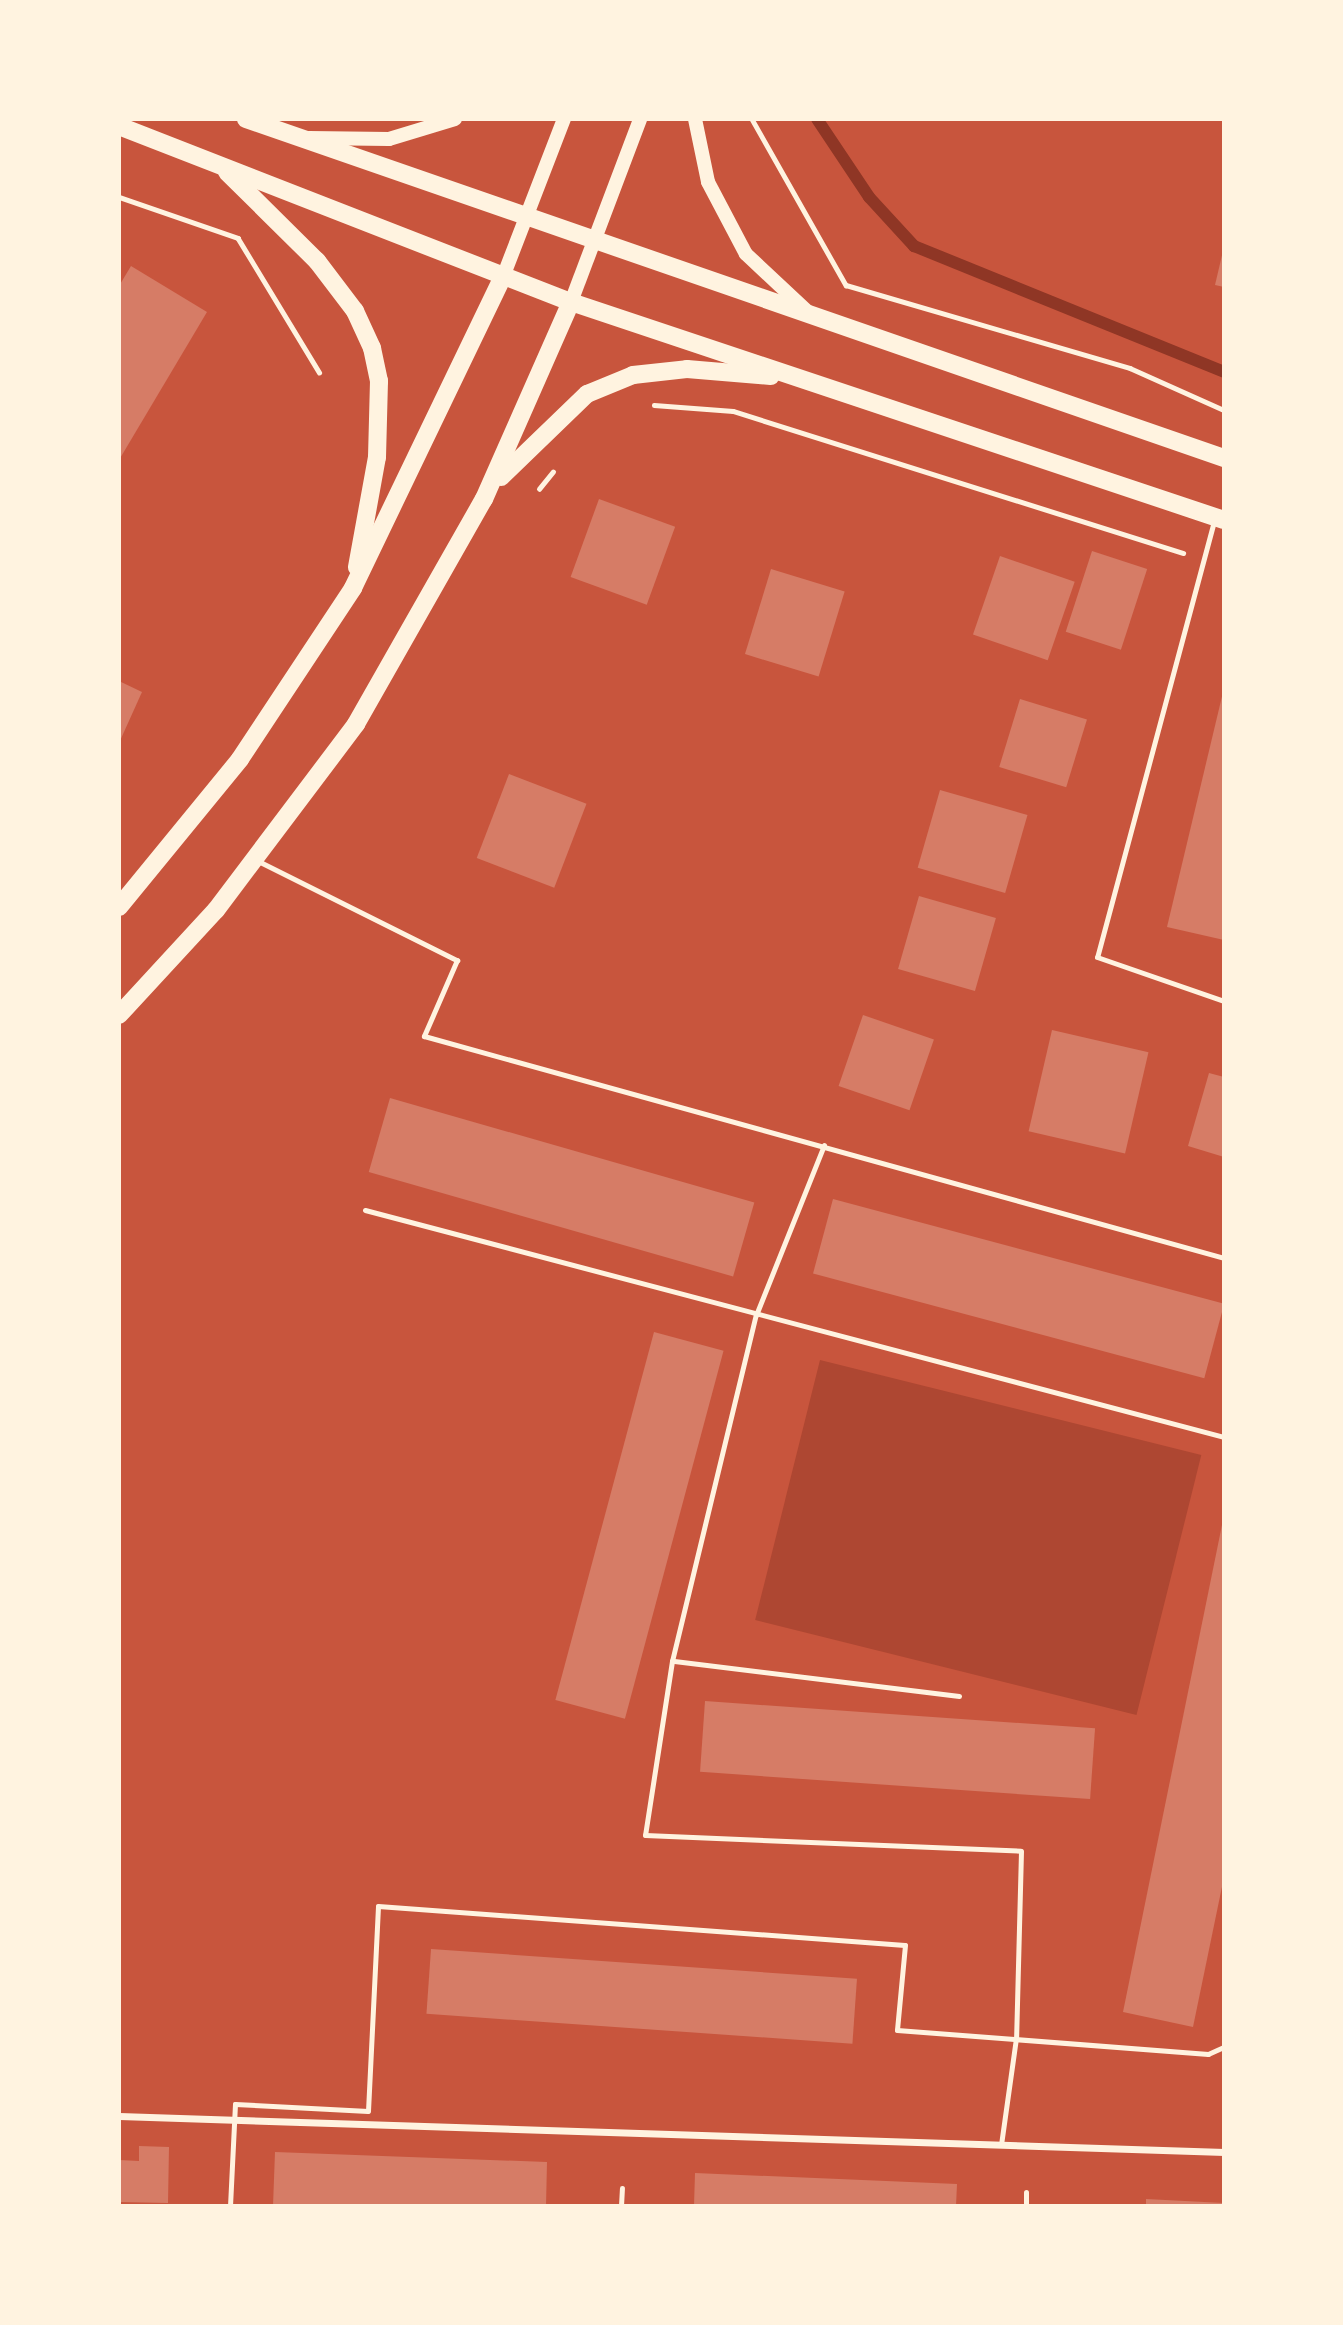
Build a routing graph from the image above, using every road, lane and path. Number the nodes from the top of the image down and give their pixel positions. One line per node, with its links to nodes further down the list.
1 (246, 119): 8 (main road)
2 (455, 119): 8 (main road)
3 (564, 119): 11 (main road)
4 (640, 119): 12 (main road)
5 (695, 119): 15 (main road)
6 (752, 119): 19 (path)
7 (119, 126): 9 (main road)
8 (300, 138): 11 (main road)
9 (222, 167): 13 (main road); 26 (main road)
10 (119, 197): 16 (path)
11 (526, 217): 12 (main road); 13 (main road)
12 (595, 242): 14 (main road); 15 (main road)
13 (503, 277): 14 (main road); 26 (main road)
14 (571, 302): 17 (main road); 23 (main road)
15 (817, 320): 20 (main road)
16 (319, 372)
17 (801, 379): 23 (main road); 24 (main road)
18 (638, 404): 25 (path)
19 (1224, 410)
20 (1224, 458)
21 (563, 460): 22 (path)
22 (539, 489)
23 (484, 499): 27 (main road)
24 (1219, 519): 25 (lane)
25 (1204, 559): 29 (lane)
26 (353, 588): 28 (main road)
27 (256, 860): 30 (main road); 31 (lane)
28 (119, 906)
29 (1224, 1001)
30 (119, 1015)
31 (824, 1145): 33 (lane); 34 (lane)
32 (365, 1210): 34 (lane)
33 (1224, 1258)
34 (756, 1315): 35 (lane); 36 (lane)
35 (1224, 1437)
36 (672, 1661): 37 (lane); 38 (lane)
37 (959, 1696)
38 (1016, 2038): 39 (lane); 41 (lane); 42 (lane)
39 (1224, 2047)
40 (119, 2116): 41 (street)
41 (235, 2120): 42 (street); 46 (lane)
42 (1001, 2145): 43 (street)
43 (1224, 2152)
44 (622, 2188): 47 (lane)
45 (1026, 2192): 48 (lane)
46 (230, 2206)
47 (621, 2206)
48 (1026, 2206)

